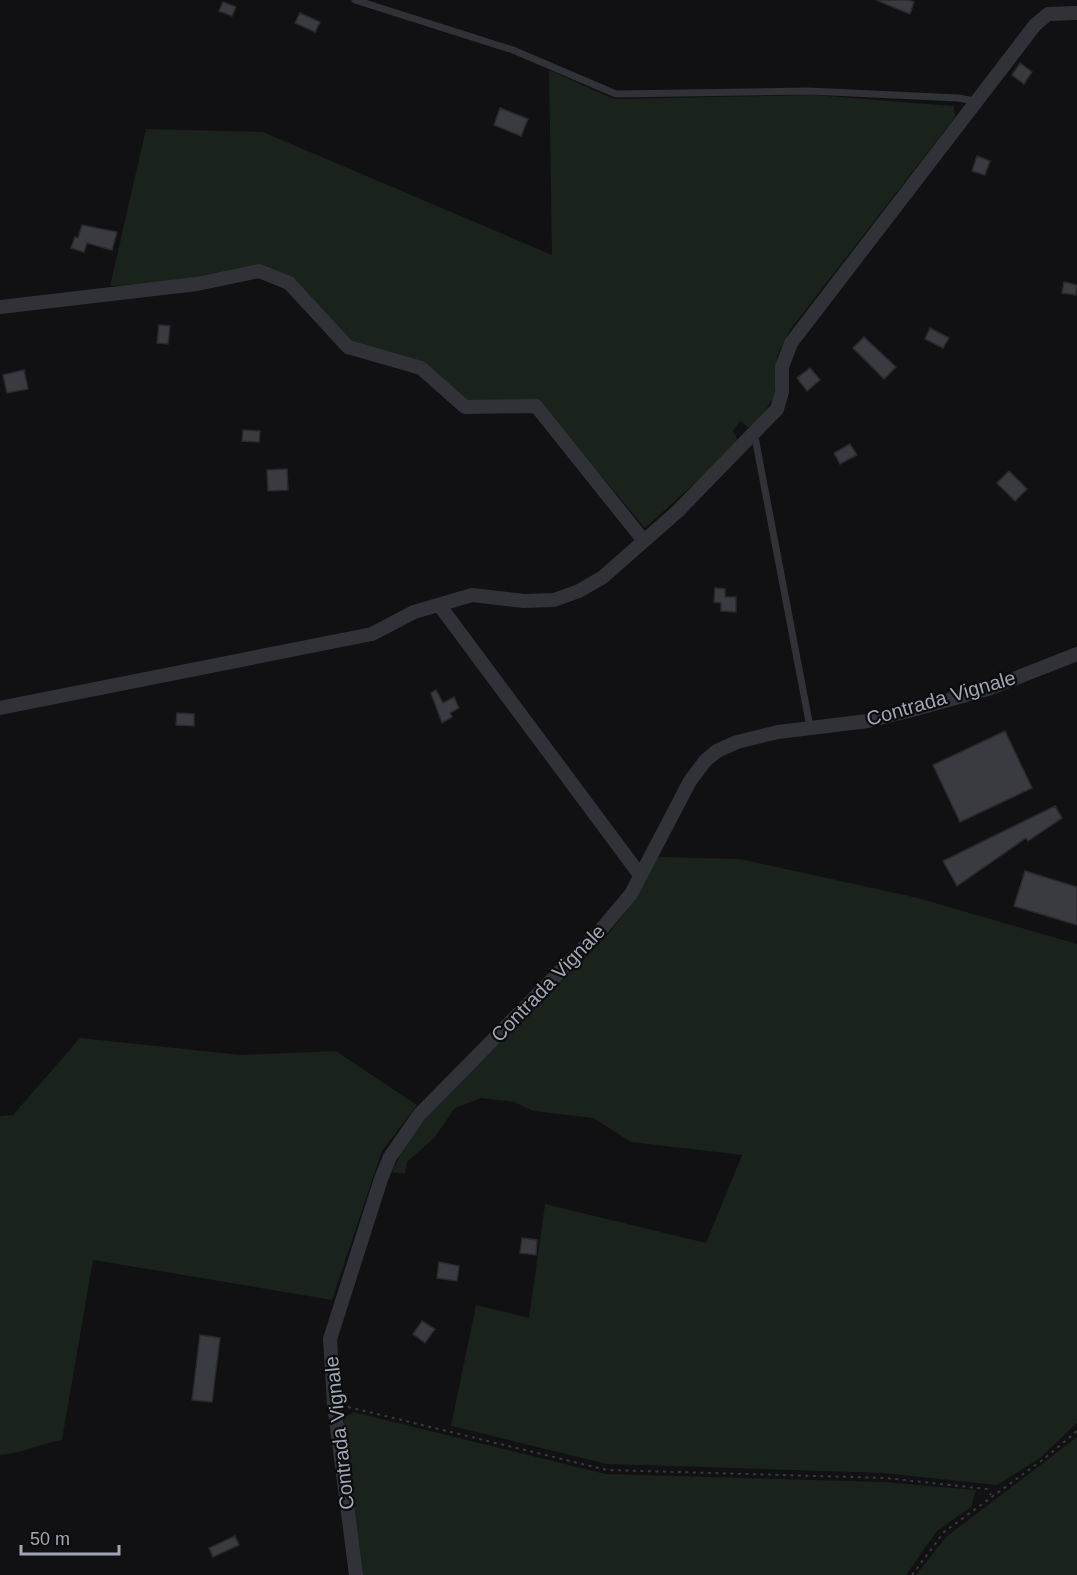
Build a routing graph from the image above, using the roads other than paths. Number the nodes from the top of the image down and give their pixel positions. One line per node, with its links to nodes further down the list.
1 (355, 0): 3 (lane)
2 (1077, 13): 3 (street)
3 (975, 101): 5 (street)
4 (0, 307): 6 (street)
5 (754, 432): 6 (street); 10 (lane)
6 (644, 541): 7 (street)
7 (440, 606): 9 (street); 11 (street)
8 (1077, 654): 10 (street, Contrada Vignale)
9 (0, 708)
10 (810, 727): 11 (street, Contrada Vignale)
11 (640, 875): 12 (street, Contrada Vignale)
12 (356, 1575)

